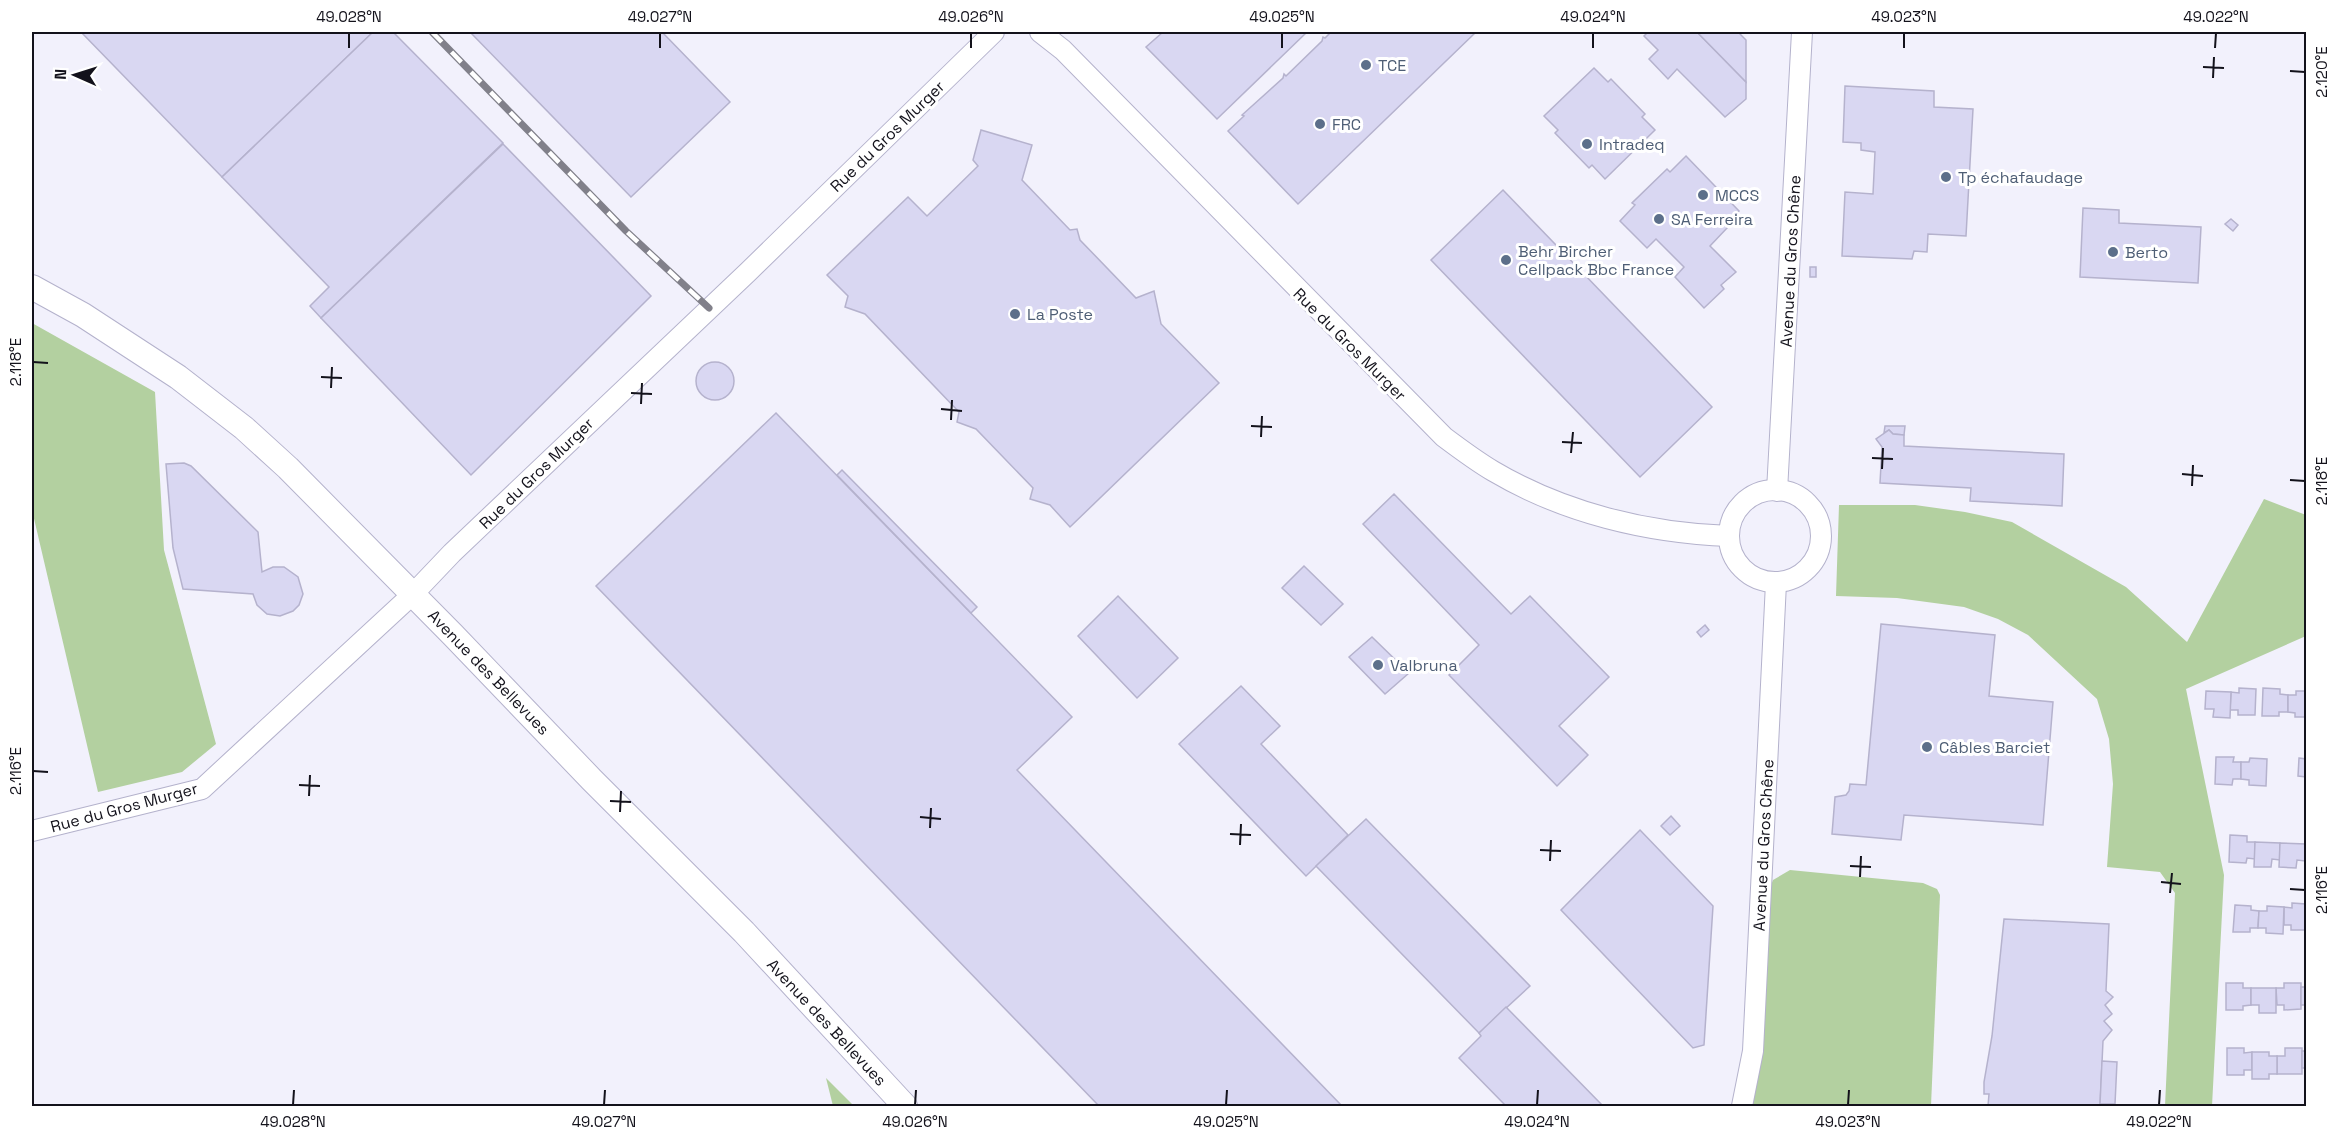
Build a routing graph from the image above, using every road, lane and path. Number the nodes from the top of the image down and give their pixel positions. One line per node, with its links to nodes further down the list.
1 (994, 32): 8 (street, Rue du Gros Murger)
2 (1040, 32): 6 (street, Rue du Gros Murger)
3 (1802, 32): 5 (street, Avenue du Gros Chêne)
4 (32, 287): 8 (street, Avenue des Bellevues)
5 (1777, 490): 6 (street); 7 (street)
6 (1730, 536): 7 (street)
7 (1776, 583): 11 (street, Avenue du Gros Chêne)
8 (413, 594): 9 (street, Rue du Gros Murger); 10 (street, Avenue des Bellevues)
9 (32, 831)
10 (905, 1107)
11 (1742, 1107)

